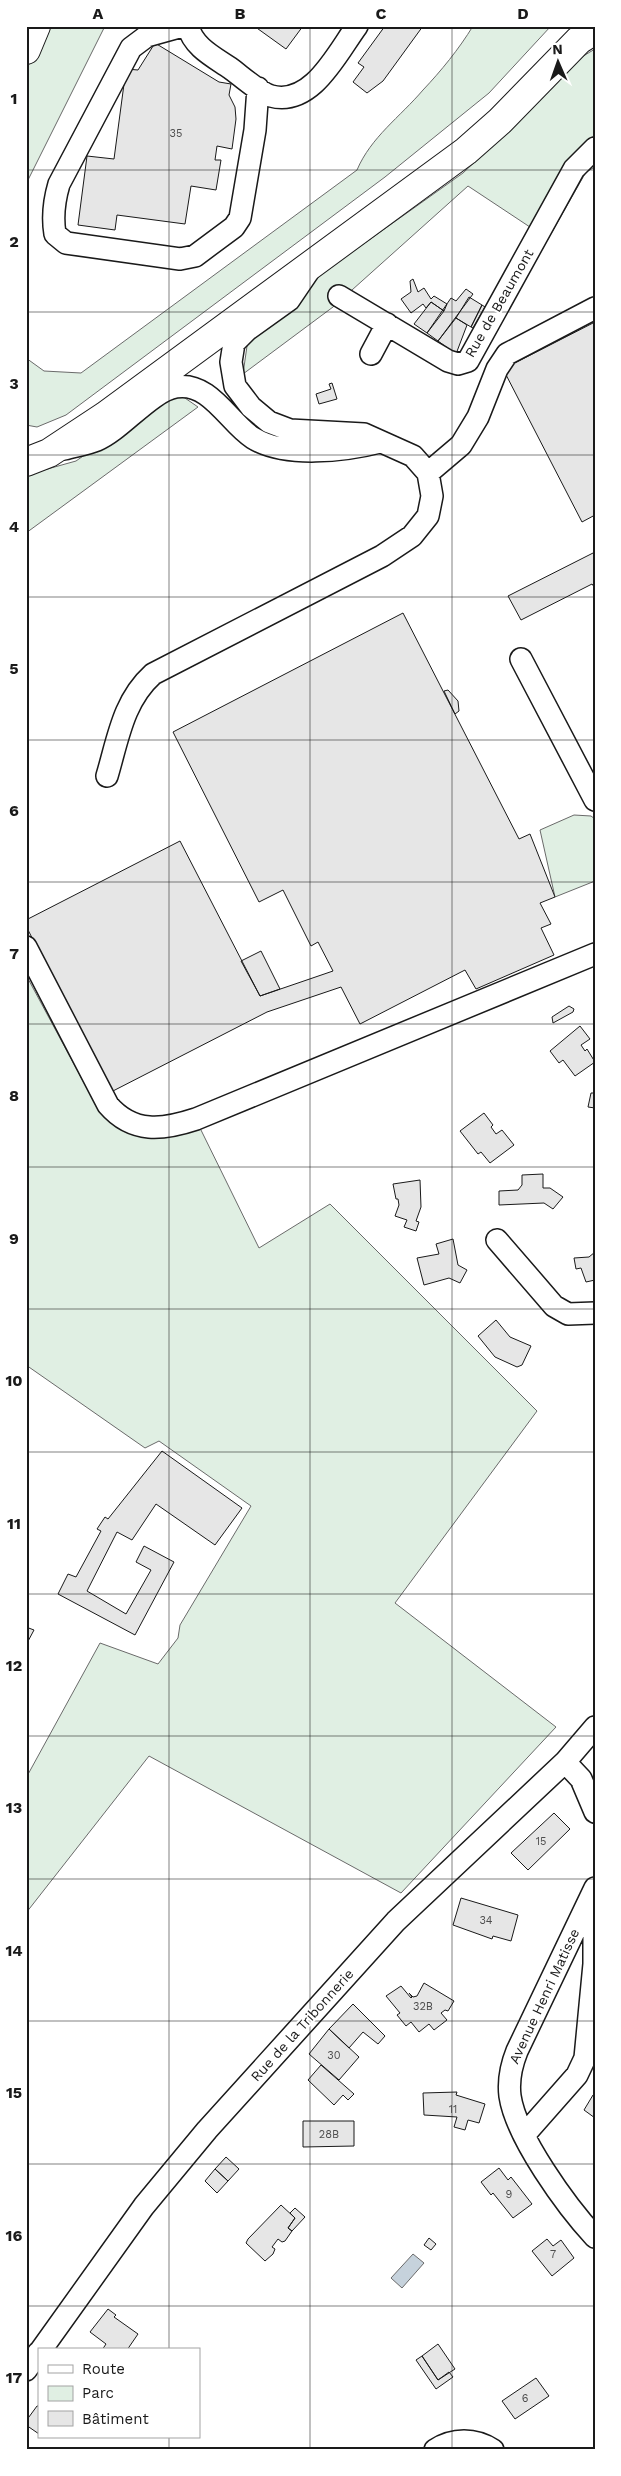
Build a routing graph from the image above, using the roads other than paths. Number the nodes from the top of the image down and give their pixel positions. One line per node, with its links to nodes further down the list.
1 (36, 26): 6 (main road)
2 (183, 26): 7 (street)
3 (188, 26): 7 (street)
4 (357, 26): 7 (street)
5 (595, 30): 9 (main road)
6 (26, 50)
7 (258, 88)
8 (595, 148): 12 (street, Rue de Beaumont)
9 (314, 263): 14 (street); 15 (main road)
10 (339, 296): 12 (street, Rue de Beaumont)
11 (595, 308): 16 (street)
12 (387, 324): 13 (street)
13 (371, 354)
14 (380, 442): 15 (street); 16 (street)
15 (38, 457)
16 (428, 473): 18 (street)
17 (521, 660): 19 (street)
18 (107, 776)
19 (595, 800)
20 (26, 947): 21 (street)
21 (595, 954)
22 (497, 1240): 23 (street)
23 (595, 1313)
24 (595, 1726): 25 (street, Rue de la Tribonnerie)
25 (565, 1762): 26 (street); 30 (street, Rue de la Tribonnerie)
26 (595, 1812)
27 (594, 1888): 28 (street, Avenue Henri Matisse); 28 (street, Avenue Henri Matisse)
28 (525, 2134): 29 (street, Avenue Henri Matisse)
29 (595, 2237)
30 (42, 2348)
31 (38, 2354): 32 (street, Rue de la Tribonnerie)
32 (26, 2370)
33 (435, 2450): 34 (street)
34 (493, 2450)

